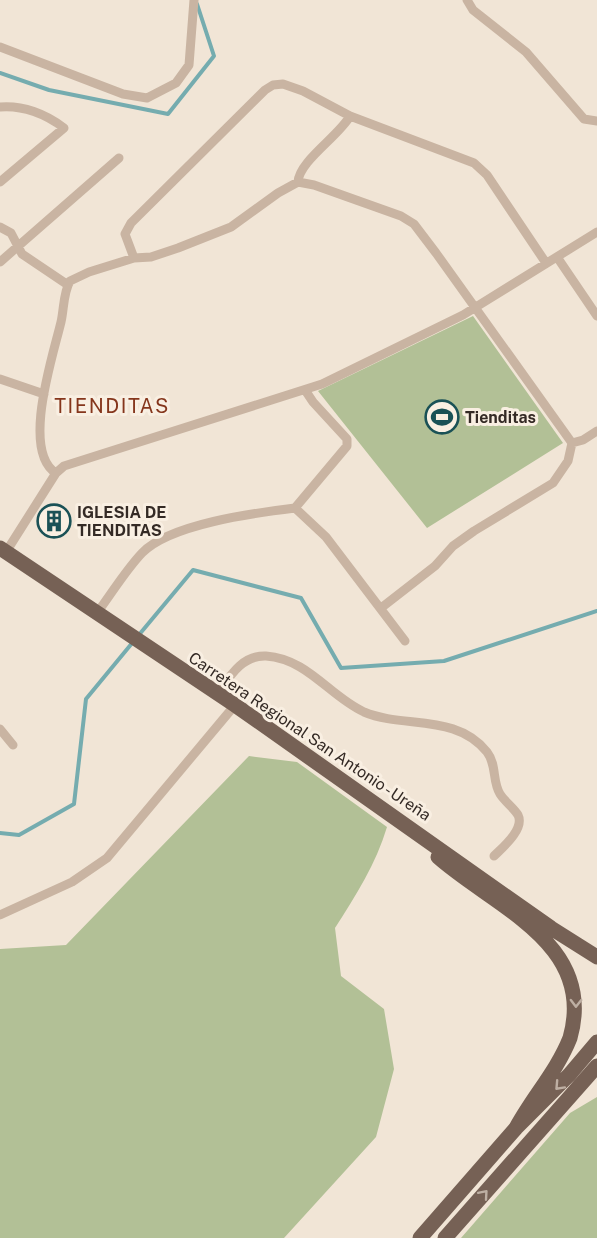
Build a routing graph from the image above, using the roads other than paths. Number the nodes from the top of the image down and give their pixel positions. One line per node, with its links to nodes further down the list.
1 (194, 0): 3 (street)
2 (467, 0): 6 (street)
3 (0, 46)
4 (0, 107): 8 (street)
5 (350, 116): 9 (street); 14 (street); 16 (street)
6 (597, 121)
7 (119, 158): 12 (street)
8 (0, 182)
9 (298, 182): 14 (street); 18 (street)
10 (0, 227): 12 (street)
11 (597, 232): 13 (street)
12 (18, 245): 15 (street); 17 (street)
13 (557, 257): 16 (street); 19 (street)
14 (134, 258): 17 (street)
15 (0, 262)
16 (546, 263): 18 (street)
17 (68, 285): 22 (street)
18 (475, 308): 21 (street); 24 (street)
19 (597, 316)
20 (0, 379): 22 (street)
21 (305, 390): 25 (street); 26 (street)
22 (44, 394): 25 (street)
23 (597, 431): 24 (street)
24 (572, 443): 28 (street)
25 (56, 473): 27 (street)
26 (295, 508): 28 (street); 29 (street)
27 (3, 550): 29 (main road, Carretera Regional San Antonio - Ureña)
28 (381, 608): 30 (street)
29 (97, 613): 31 (main road, Carretera Regional San Antonio - Ureña)
30 (405, 641)
31 (218, 693): 32 (main road, Carretera Regional San Antonio - Ureña); 36 (street)
32 (235, 705): 35 (main road, Carretera Regional San Antonio - Ureña); 37 (street)
33 (0, 729): 34 (street)
34 (13, 745)
35 (414, 829): 38 (main road, Carretera Regional San Antonio - Ureña); 43 (main road, one-way to 43)
36 (494, 856)
37 (0, 915)
38 (597, 957)
39 (597, 1042): 43 (main road, one-way to 43)
40 (597, 1066): 42 (main road)
41 (597, 1083): 42 (main road)
42 (567, 1100): 45 (main road, one-way to 42)
43 (516, 1128): 44 (main road)
44 (420, 1238)
45 (446, 1238)

